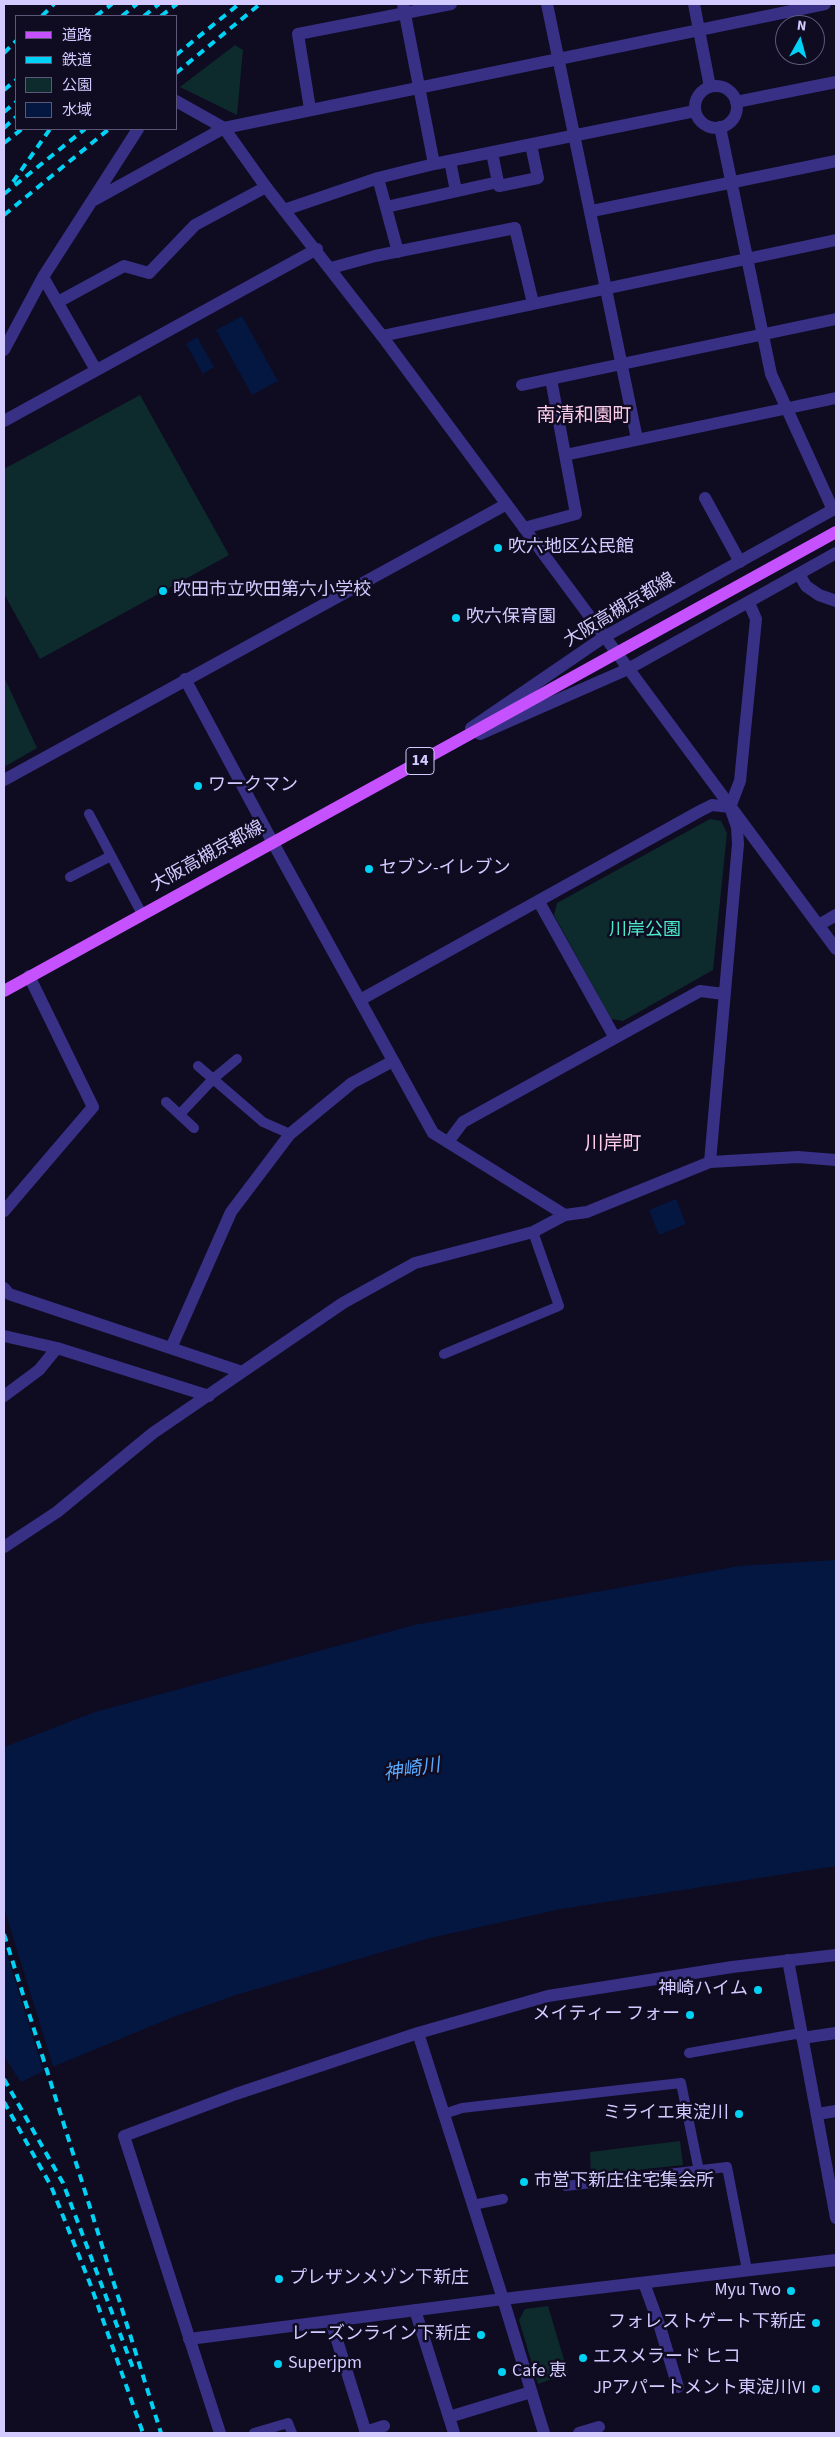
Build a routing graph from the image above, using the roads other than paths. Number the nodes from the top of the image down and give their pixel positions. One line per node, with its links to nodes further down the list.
1 (451, 4): 5 (street)
2 (547, 4): 7 (street)
3 (694, 4): 6 (street)
4 (825, 4): 6 (street)
5 (404, 8): 9 (street); 13 (street)
6 (700, 30): 7 (street); 10 (street)
7 (558, 58): 9 (street); 18 (street)
8 (836, 82): 12 (street)
9 (419, 87): 13 (street); 23 (street)
10 (710, 87): 12 (street); 14 (street)
11 (178, 102): 16 (street)
12 (736, 102): 15 (street)
13 (310, 109): 16 (street)
14 (695, 111): 15 (street); 18 (street)
15 (720, 127): 26 (street)
16 (224, 128): 27 (street); 29 (street)
17 (137, 130): 29 (street)
18 (575, 136): 19 (street); 32 (street)
19 (531, 145): 20 (street); 25 (street)
20 (492, 153): 21 (street); 25 (street)
21 (450, 161): 23 (street); 28 (street)
22 (836, 162): 26 (street)
23 (434, 164): 24 (street)
24 (378, 178): 30 (street); 31 (street)
25 (498, 182): 28 (street)
26 (731, 183): 32 (street); 36 (street)
27 (266, 186): 31 (street); 40 (street)
28 (456, 191): 30 (street)
29 (94, 200): 38 (street)
30 (386, 206): 35 (street)
31 (284, 210): 34 (street)
32 (592, 211): 39 (street)
33 (836, 240): 36 (street)
34 (317, 249): 37 (street); 47 (street)
35 (398, 252): 37 (street); 41 (street)
36 (746, 258): 39 (street); 43 (street)
37 (331, 268): 44 (street)
38 (43, 277): 40 (street); 45 (street)
39 (606, 288): 41 (street); 46 (street)
40 (58, 302): 47 (street)
41 (534, 303): 44 (street)
42 (836, 319): 43 (street)
43 (764, 335): 46 (street); 51 (street)
44 (382, 336): 56 (street)
45 (4, 350)
46 (621, 363): 48 (street); 53 (street)
47 (96, 370): 52 (street)
48 (551, 379): 49 (street); 54 (street)
49 (522, 385)
50 (836, 398): 51 (street)
51 (787, 409): 53 (street); 57 (street)
52 (4, 421)
53 (637, 439): 54 (street)
54 (565, 455): 58 (street)
55 (705, 498): 61 (street)
56 (505, 505): 58 (street); 68 (street)
57 (834, 509): 61 (street, 大阪高槻京都線 / 14)
58 (524, 528): 65 (street)
59 (836, 532): 66 (main road, 大阪高槻京都線 / 14)
60 (836, 553): 62 (street, 大阪高槻京都線 / 14)
61 (740, 562): 65 (street, 大阪高槻京都線 / 14)
62 (799, 574): 63 (street); 64 (street, 大阪高槻京都線 / 14)
63 (836, 601)
64 (749, 603): 67 (street, 大阪高槻京都線 / 14); 71 (street)
65 (604, 637): 66 (street); 69 (street, 大阪高槻京都線 / 14)
66 (616, 653): 67 (street); 69 (main road, 大阪高槻京都線 / 14)
67 (628, 669): 69 (street, 大阪高槻京都線 / 14); 71 (street)
68 (186, 679): 70 (street); 73 (street)
69 (430, 756): 73 (main road, 大阪高槻京都線 / 14)
70 (4, 780)
71 (730, 807): 76 (street); 79 (street); 83 (street)
72 (88, 814): 74 (lane)
73 (272, 841): 77 (main road, 大阪高槻京都線 / 14); 84 (street)
74 (111, 856): 75 (lane); 77 (lane)
75 (70, 877)
76 (539, 902): 84 (street); 85 (street)
77 (142, 914): 81 (main road, 大阪高槻京都線 / 14)
78 (836, 916): 79 (street)
79 (819, 925): 80 (street)
80 (836, 950)
81 (29, 976): 82 (main road, 大阪高槻京都線 / 14); 97 (street)
82 (4, 990)
83 (724, 994): 85 (street); 96 (street)
84 (360, 1000): 87 (street)
85 (615, 1038): 94 (street)
86 (237, 1059): 89 (lane)
87 (393, 1061): 93 (street); 94 (street)
88 (198, 1066): 89 (lane)
89 (213, 1079): 91 (lane); 93 (lane)
90 (166, 1102): 91 (lane)
91 (180, 1114): 92 (lane)
92 (194, 1128)
93 (290, 1134): 103 (street)
94 (448, 1142): 98 (street)
95 (836, 1160): 96 (street)
96 (710, 1162): 98 (street)
97 (4, 1210)
98 (565, 1215): 99 (street)
99 (533, 1232): 104 (lane); 105 (street)
100 (4, 1288): 103 (street)
101 (4, 1336): 102 (street)
102 (57, 1348): 106 (street); 107 (street)
103 (171, 1348): 105 (street)
104 (444, 1354)
105 (242, 1372): 107 (street)
106 (4, 1396)
107 (209, 1396): 108 (street)
108 (4, 1547)
109 (836, 1955): 110 (street)
110 (788, 1960): 111 (street); 113 (street)
111 (418, 2033): 116 (street); 130 (street)
112 (836, 2033): 113 (street)
113 (802, 2035): 114 (lane); 117 (street)
114 (689, 2053)
115 (836, 2111): 117 (street)
116 (444, 2114): 118 (lane); 122 (street)
117 (816, 2114): 119 (street)
118 (699, 2170): 120 (lane); 125 (lane)
119 (833, 2182): 123 (street)
120 (566, 2186)
121 (503, 2199): 122 (lane)
122 (473, 2205): 127 (street)
123 (836, 2218)
124 (836, 2260): 125 (street)
125 (747, 2270): 126 (street)
126 (644, 2283): 127 (street); 131 (street)
127 (503, 2299): 128 (street); 132 (street)
128 (415, 2310): 129 (street); 133 (street)
129 (331, 2321): 130 (street); 136 (street)
130 (189, 2339): 137 (street)
131 (678, 2387)
132 (531, 2392): 133 (street); 141 (street)
133 (449, 2417): 140 (street)
134 (384, 2426): 136 (street)
135 (598, 2427): 142 (street)
136 (366, 2432)
137 (220, 2433)
138 (254, 2433): 139 (lane)
139 (292, 2433)
140 (454, 2433)
141 (544, 2433)
142 (579, 2433)

